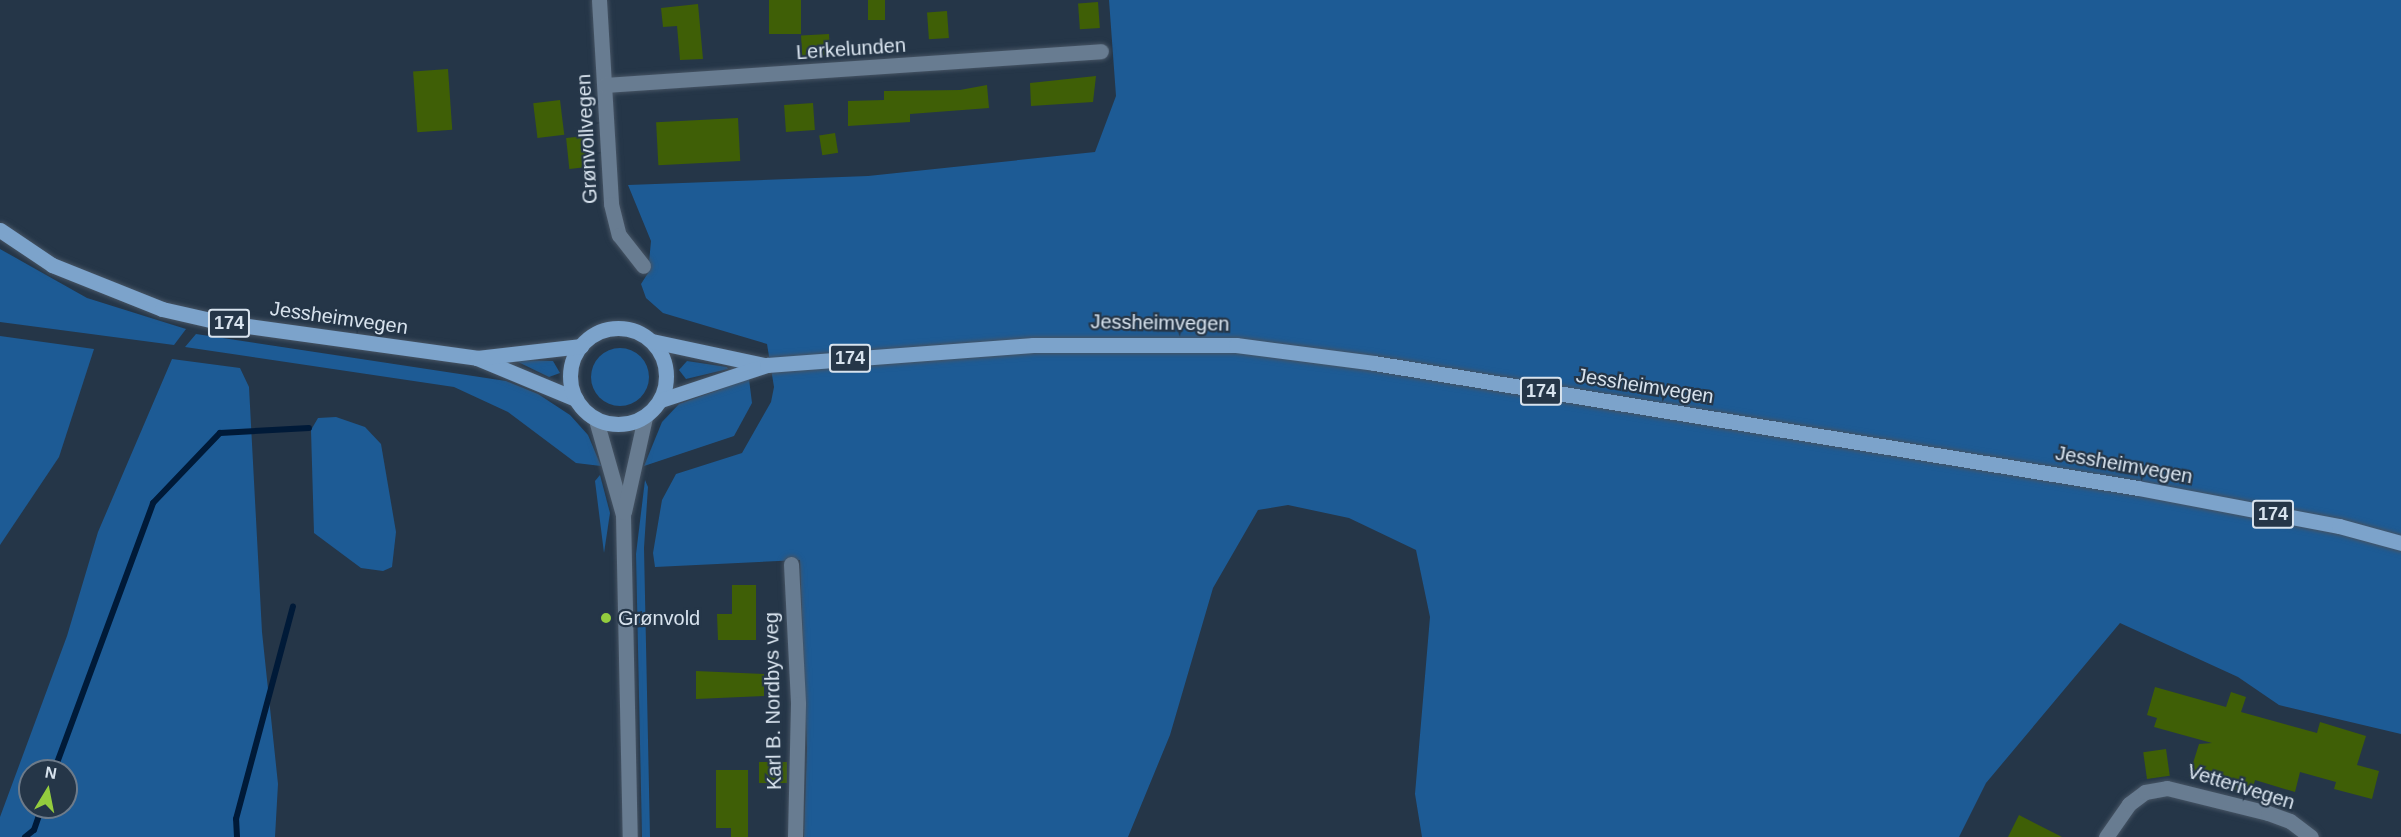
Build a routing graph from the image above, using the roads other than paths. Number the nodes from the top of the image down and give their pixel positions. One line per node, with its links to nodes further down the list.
1 (599, 0): 3 (street, Grønvollvegen)
2 (1101, 51): 3 (street, Lerkelunden)
3 (605, 85): 5 (street, Grønvollvegen)
4 (0, 230): 8 (main road, Jessheimvegen / 174)
5 (643, 266)
6 (652, 341): 7 (main road, 174); 9 (main road, Jessheimvegen / 174); 11 (main road)
7 (580, 346): 8 (main road, Jessheimvegen / 174); 10 (main road)
8 (477, 358): 10 (main road, Jessheimvegen / 174)
9 (767, 365): 11 (main road, Jessheimvegen / 174); 15 (main road, Jessheimvegen / 174)
10 (576, 399): 13 (main road, 174)
11 (661, 400): 12 (main road, 174)
12 (645, 417): 13 (main road); 14 (street)
13 (596, 420): 14 (street)
14 (623, 515): 17 (street)
15 (2401, 543)
16 (791, 564): 18 (street, Karl B. Nordbys veg)
17 (630, 837)
18 (795, 837)
19 (2106, 837): 20 (street, Vetterivegen)
20 (2311, 837)

